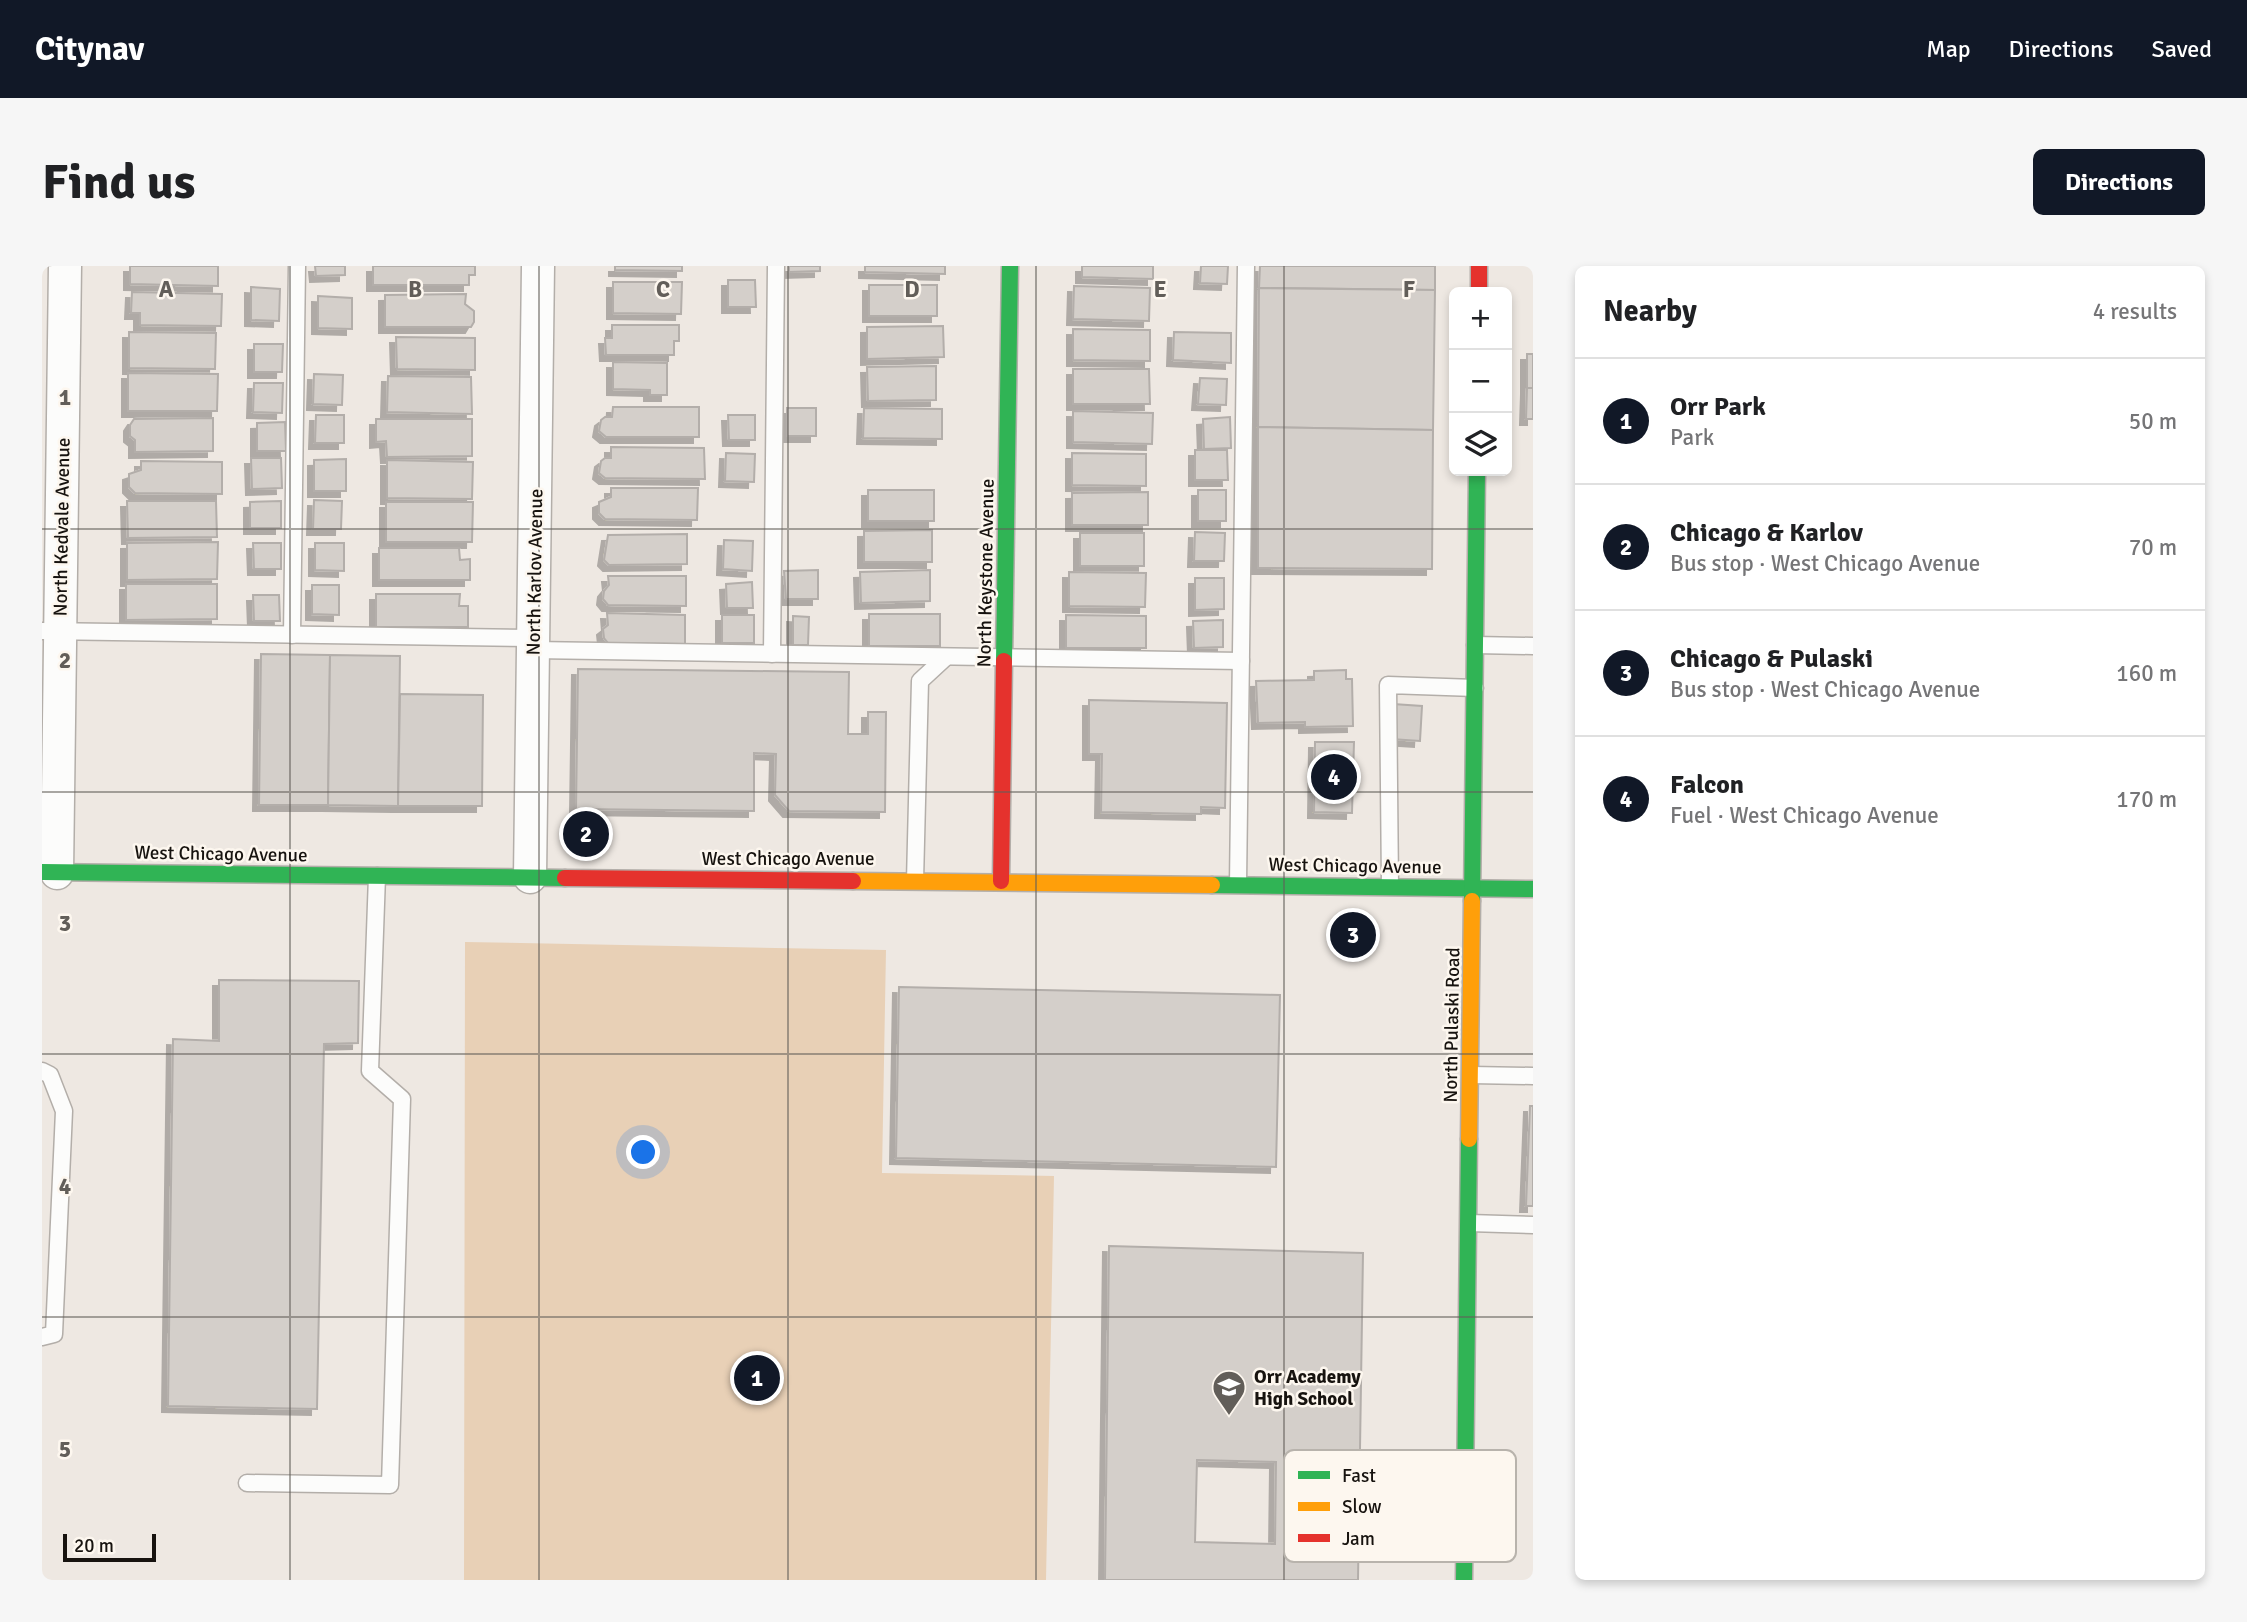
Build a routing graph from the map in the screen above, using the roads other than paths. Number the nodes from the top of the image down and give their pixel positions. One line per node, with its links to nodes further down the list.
1 (65, 266): 10 (street, North Kedvale Avenue)
2 (297, 266): 11 (lane)
3 (538, 266): 12 (street, North Karlov Avenue)
4 (776, 266): 15 (lane)
5 (1010, 266): 17 (main road, North Keystone Avenue)
6 (1245, 266): 18 (lane)
7 (1479, 266): 8 (main road)
8 (1479, 287)
9 (1477, 476): 13 (main road, North Pulaski Road)
10 (51, 631): 11 (lane); 20 (street, North Kedvale Avenue)
11 (292, 635): 12 (lane)
12 (533, 644): 15 (lane); 22 (street, North Karlov Avenue)
13 (1475, 645): 14 (lane); 19 (main road, North Pulaski Road)
14 (1533, 646)
15 (772, 654): 16 (lane)
16 (946, 657): 17 (lane); 23 (lane)
17 (1005, 658): 18 (lane); 24 (main road, North Keystone Avenue)
18 (1241, 661): 25 (lane)
19 (1475, 688): 26 (lane); 27 (main road, North Pulaski Road)
20 (49, 873): 21 (main road, West Chicago Avenue)
21 (376, 876): 22 (main road, West Chicago Avenue); 36 (lane)
22 (530, 877): 23 (main road, West Chicago Avenue)
23 (915, 881): 24 (main road, West Chicago Avenue)
24 (1002, 881): 25 (main road, West Chicago Avenue)
25 (1238, 884): 26 (main road, West Chicago Avenue)
26 (1390, 886): 27 (main road, West Chicago Avenue)
27 (1474, 888): 28 (main road, West Chicago Avenue); 30 (main road, North Pulaski Road)
28 (1533, 889)
29 (42, 1071): 34 (lane)
30 (1471, 1075): 31 (lane); 32 (main road, North Pulaski Road)
31 (1533, 1076)
32 (1469, 1223): 33 (lane); 35 (main road, North Pulaski Road)
33 (1533, 1225)
34 (42, 1336)
35 (1466, 1450)
36 (247, 1483)
37 (1464, 1562): 38 (main road, North Pulaski Road)
38 (1464, 1580)

